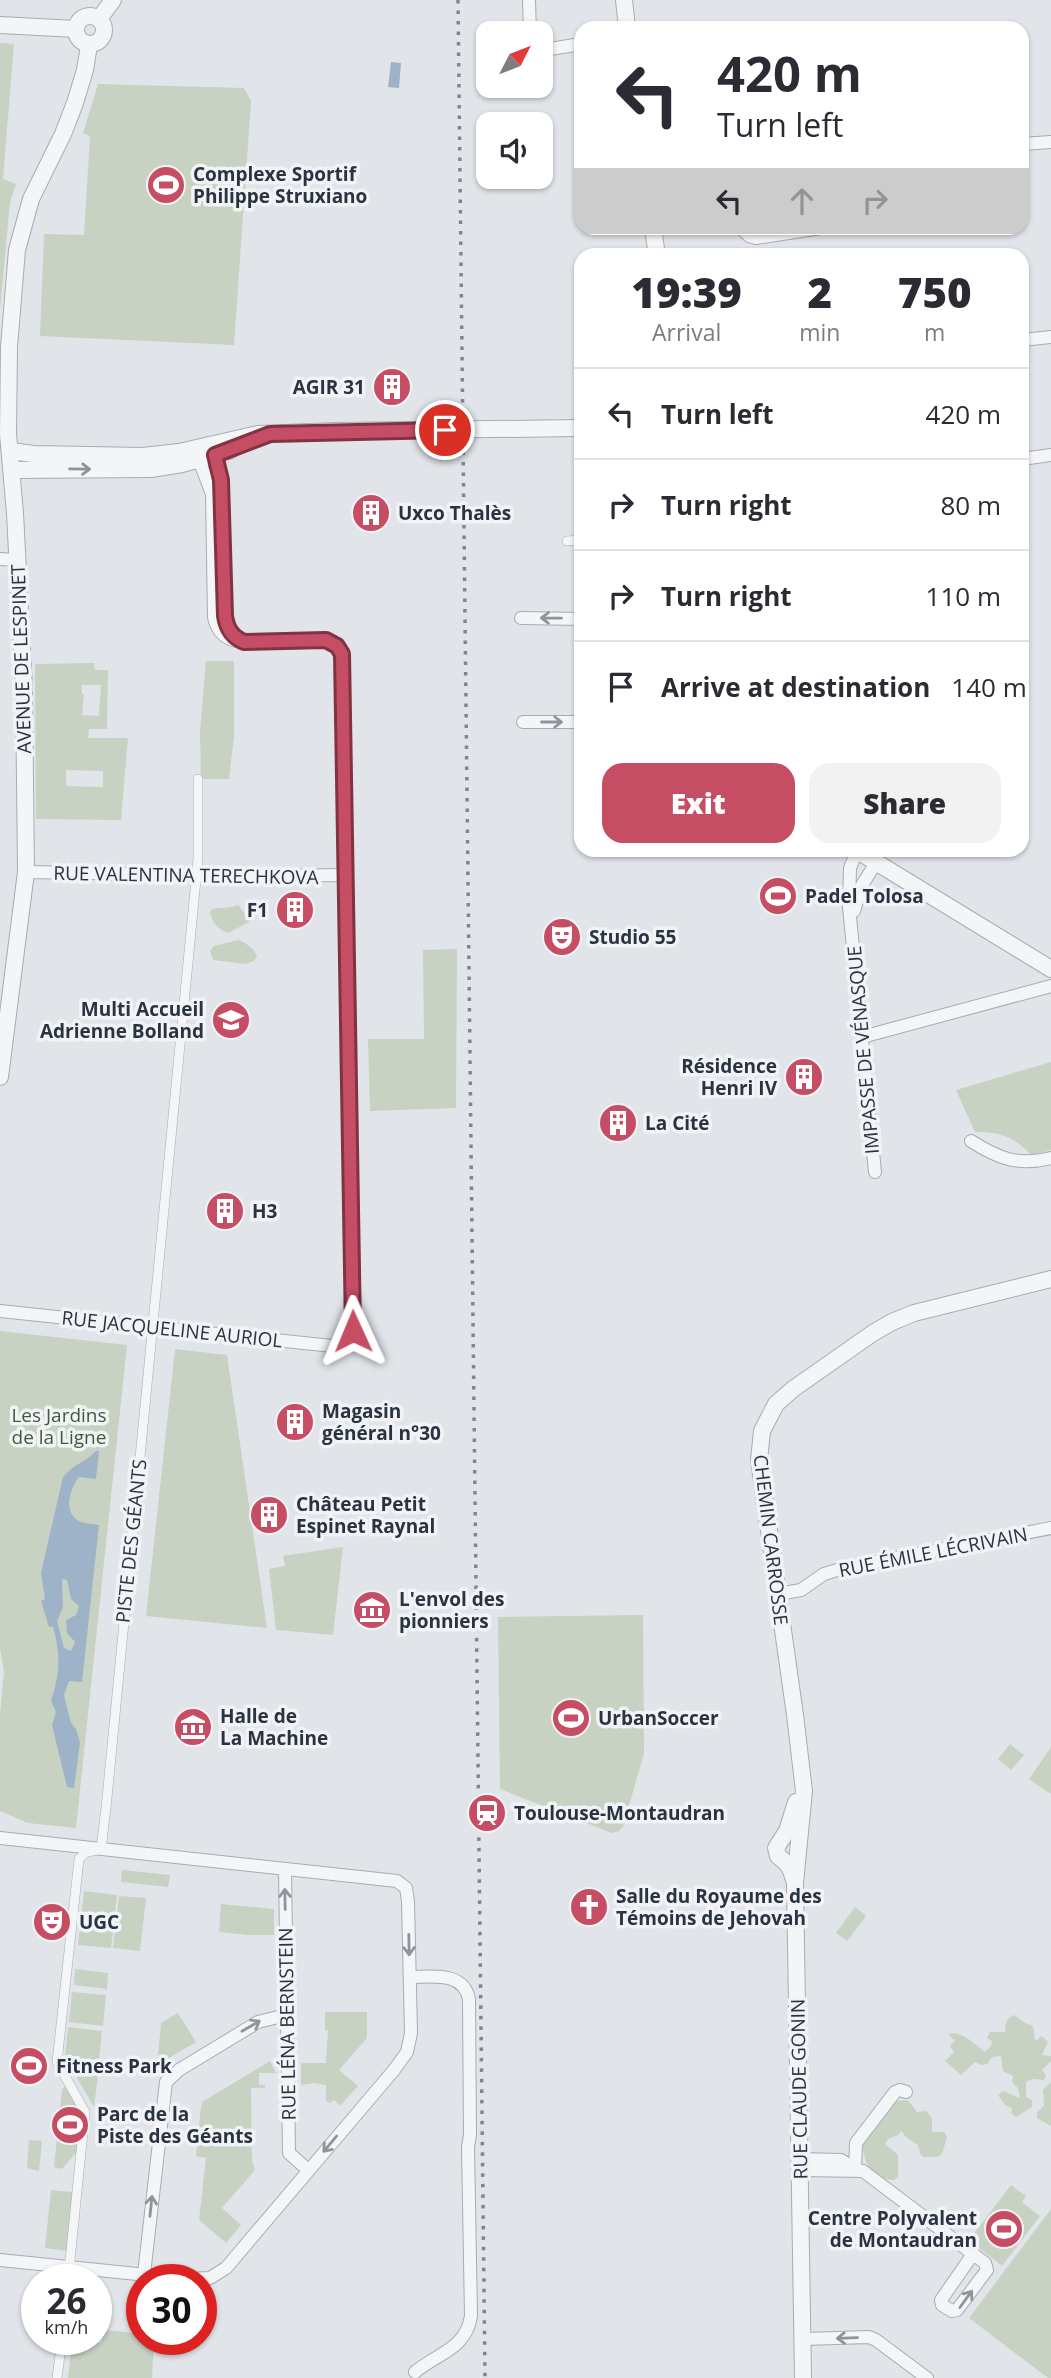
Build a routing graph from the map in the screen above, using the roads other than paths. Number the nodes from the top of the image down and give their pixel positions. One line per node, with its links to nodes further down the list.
1 (113, 0): 4 (street, AVENUE DE LESPINET)
2 (528, 0): 5 (street)
3 (624, 0): 6 (street)
4 (99, 19): 8 (street); 9 (street, AVENUE DE LESPINET)
5 (529, 21)
6 (626, 21)
7 (0, 25): 8 (street)
8 (76, 29): 9 (street)
9 (89, 45): 20 (street, AVENUE DE LESPINET)
10 (574, 45): 11 (street)
11 (553, 49)
12 (1051, 142): 13 (street)
13 (1029, 144)
14 (749, 235): 15 (street)
15 (780, 235)
16 (1051, 337): 17 (street)
17 (1029, 339)
18 (574, 428): 19 (street)
19 (214, 450): 21 (street); 31 (street)
20 (11, 452): 21 (street); 24 (street, AVENUE DE LESPINET)
21 (197, 454): 24 (street, one-way to 21); 31 (street)
22 (1051, 455): 23 (street)
23 (1029, 458)
24 (12, 470): 28 (street, AVENUE DE LESPINET)
25 (574, 540): 26 (street)
26 (567, 541)
27 (0, 559): 28 (street)
28 (18, 560): 38 (street, AVENUE DE LESPINET)
29 (521, 618): 30 (street, one-way to 29)
30 (574, 619)
31 (244, 642): 40 (street, RUE JACQUELINE AURIOL)
32 (523, 722): 33 (street, one-way to 33)
33 (574, 722)
34 (198, 779): 39 (street, PISTE DES GÉANTS)
35 (855, 857): 41 (street, IMPASSE DE VÉNASQUE)
36 (866, 857): 37 (street)
37 (876, 863): 41 (street, IMPASSE DE VÉNASQUE); 42 (street)
38 (26, 872): 39 (street, RUE VALENTINA TERECHKOVA); 45 (street, AVENUE DE LESPINET)
39 (197, 875): 40 (street, RUE VALENTINA TERECHKOVA); 51 (street, PISTE DES GÉANTS)
40 (346, 875): 51 (street, RUE JACQUELINE AURIOL)
41 (852, 929): 44 (street, IMPASSE DE VÉNASQUE)
42 (1051, 969)
43 (1051, 986): 44 (street)
44 (862, 1038): 48 (street, IMPASSE DE VÉNASQUE)
45 (0, 1077)
46 (971, 1141): 47 (street)
47 (1051, 1158)
48 (875, 1172)
49 (1051, 1279): 53 (street, CHEMIN CARROSSE)
50 (0, 1311): 51 (street, RUE JACQUELINE AURIOL)
51 (153, 1328): 58 (street, PISTE DES GÉANTS)
52 (1051, 1528): 53 (street, RUE ÉMILE LÉCRIVAIN)
53 (778, 1594): 54 (street, CHEMIN CARROSSE)
54 (801, 1768): 59 (street, CHEMIN CARROSSE); 59 (street, CHEMIN CARROSSE)
55 (0, 1829): 57 (street)
56 (0, 1838): 57 (street)
57 (23, 1840): 58 (street)
58 (101, 1849): 60 (street); 70 (street)
59 (794, 1854): 64 (street, RUE CLAUDE GONIN)
60 (285, 1869): 61 (street, one-way to 61); 62 (street, RUE LÉNA BERNSTEIN, one-way to 60)
61 (410, 1977): 65 (street, one-way to 65); 75 (street)
62 (286, 2015): 65 (street, RUE LÉNA BERNSTEIN); 71 (street, one-way to 62)
63 (906, 2092): 66 (street)
64 (800, 2164): 66 (street); 73 (street, RUE CLAUDE GONIN)
65 (308, 2170): 72 (street)
66 (855, 2170): 67 (street)
67 (973, 2254)
68 (0, 2260): 69 (street)
69 (39, 2264)
70 (69, 2264)
71 (145, 2264)
72 (217, 2276)
73 (803, 2339): 77 (street, RUE CLAUDE GONIN); 78 (street, one-way to 73)
74 (60, 2355): 76 (street)
75 (415, 2372)
76 (57, 2378)
77 (803, 2378)
78 (927, 2378)

